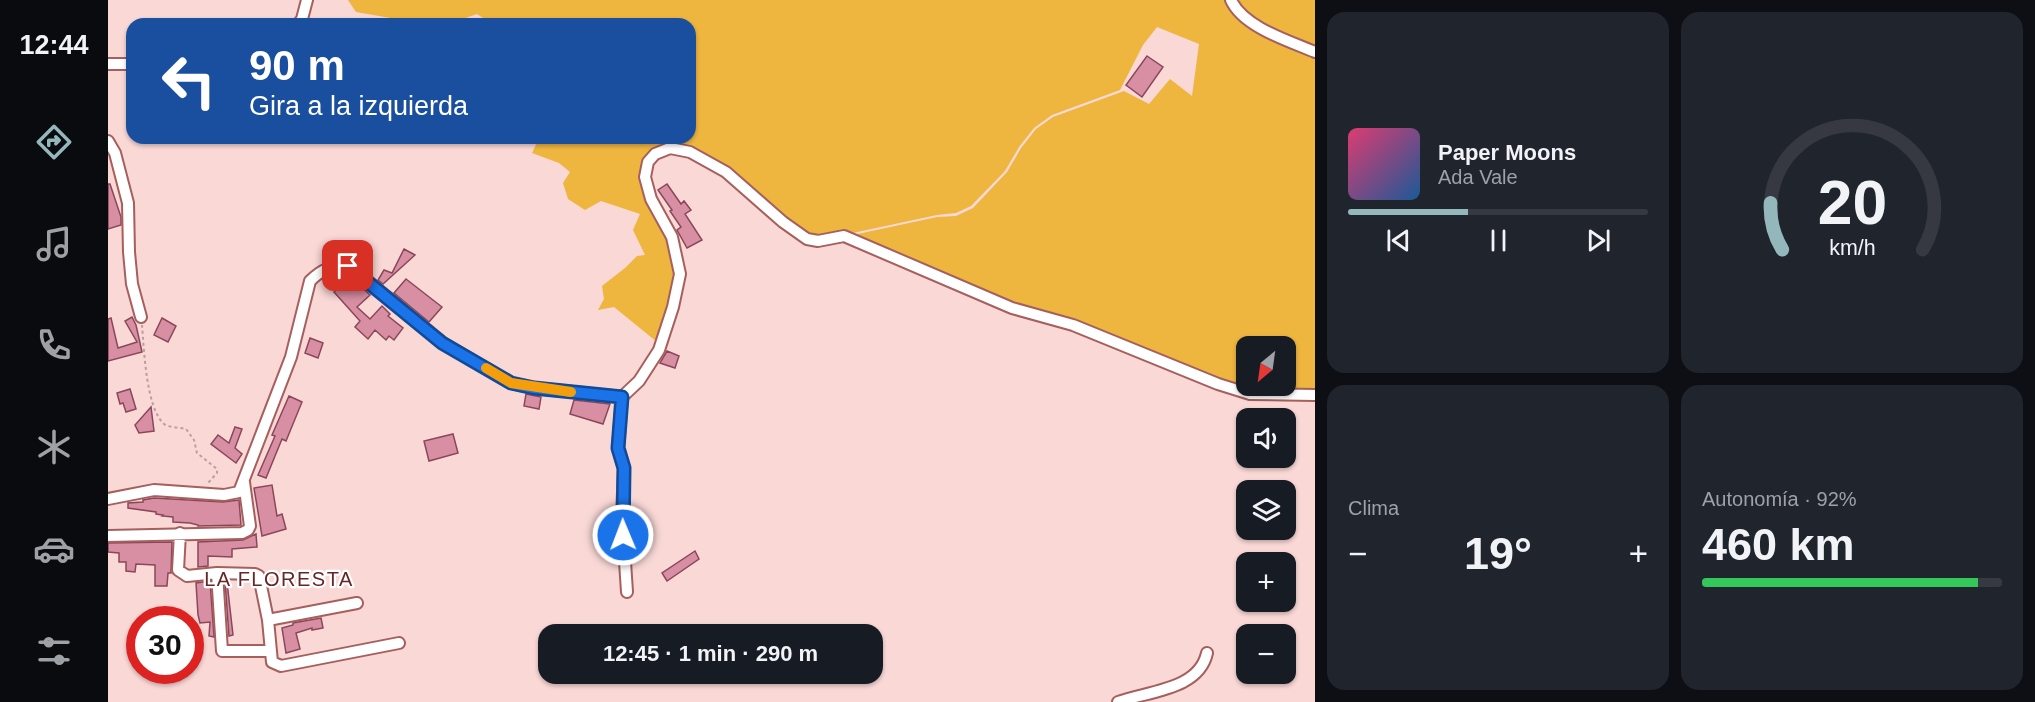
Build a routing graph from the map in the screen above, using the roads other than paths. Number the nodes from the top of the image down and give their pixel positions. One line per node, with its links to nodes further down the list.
1 (307, 0): 3 (street)
2 (1231, 0): 4 (street)
3 (302, 18)
4 (1315, 52)
5 (108, 64): 6 (street)
6 (126, 64)
7 (108, 141): 8 (street)
8 (141, 317)
9 (1315, 395): 10 (street)
10 (622, 397): 11 (street); 16 (street)
11 (244, 482): 12 (street); 13 (street)
12 (108, 500)
13 (180, 533): 14 (street); 15 (street)
14 (108, 536)
15 (217, 573): 18 (street); 20 (street)
16 (627, 592)
17 (357, 603): 18 (street)
18 (268, 620): 20 (street)
19 (399, 643): 20 (street)
20 (271, 651)
21 (1207, 653): 22 (street)
22 (1118, 702)

